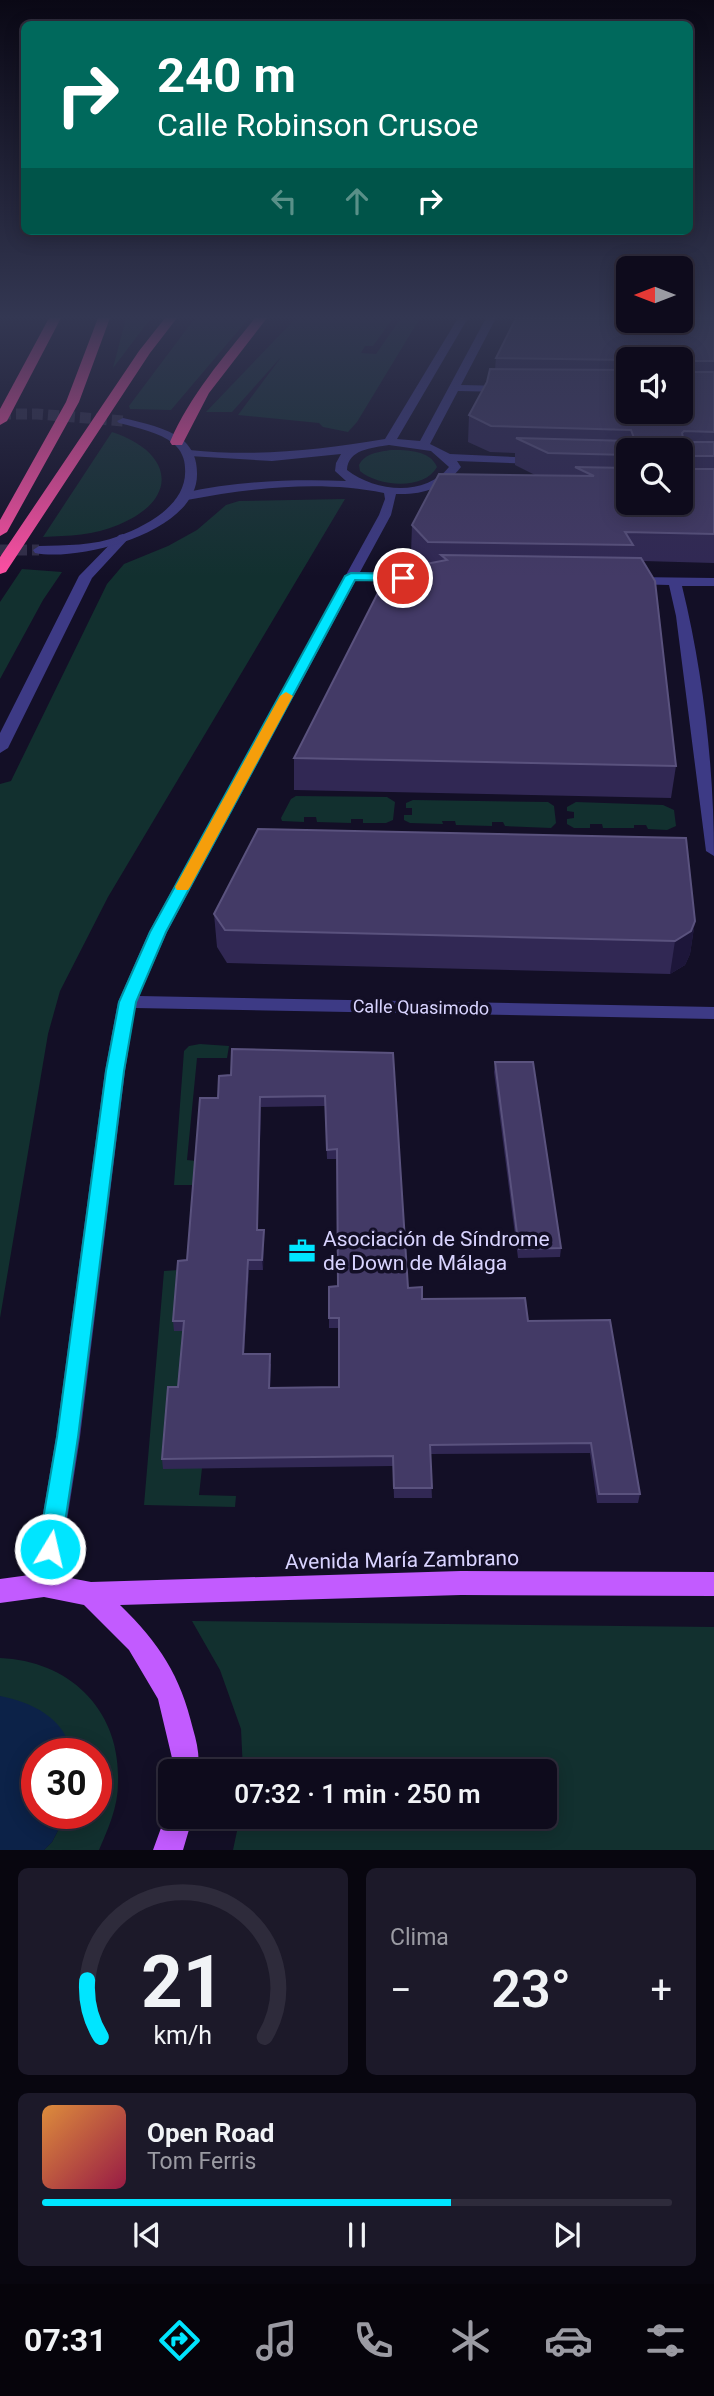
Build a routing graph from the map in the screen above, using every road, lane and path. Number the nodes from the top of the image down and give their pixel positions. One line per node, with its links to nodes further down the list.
1 (9, 404): 7 (highway)
2 (72, 404): 21 (highway)
3 (110, 404): 24 (highway)
4 (195, 404): 9 (highway)
5 (414, 404): 10 (street)
6 (446, 404): 12 (street)
7 (0, 421)
8 (123, 421): 9 (street)
9 (177, 442): 13 (street)
10 (389, 442): 11 (street); 12 (street)
11 (369, 445): 13 (street); 17 (street)
12 (424, 445): 14 (street)
13 (189, 453): 20 (street)
14 (450, 457): 15 (street); 16 (street)
15 (545, 461)
16 (437, 484): 18 (street); 19 (street)
17 (360, 485): 19 (street); 20 (street)
18 (464, 485)
19 (389, 490): 25 (street)
20 (187, 496): 22 (street)
21 (0, 532)
22 (123, 538): 23 (street); 30 (street)
23 (39, 550)
24 (0, 569)
25 (351, 576): 26 (street); 32 (street)
26 (429, 578)
27 (616, 581): 28 (street)
28 (675, 582): 29 (street); 31 (street)
29 (714, 582)
30 (0, 748)
31 (714, 850)
32 (127, 1002): 33 (street, Calle Quasimodo); 35 (street)
33 (714, 1013)
34 (714, 1584): 37 (main road, Avenida María Zambrano)
35 (44, 1586): 36 (main road, Avenida María Zambrano); 37 (main road, Avenida María Zambrano)
36 (0, 1591)
37 (91, 1594): 38 (main road)
38 (186, 1759)
39 (177, 1829): 40 (main road)
40 (168, 1850)

